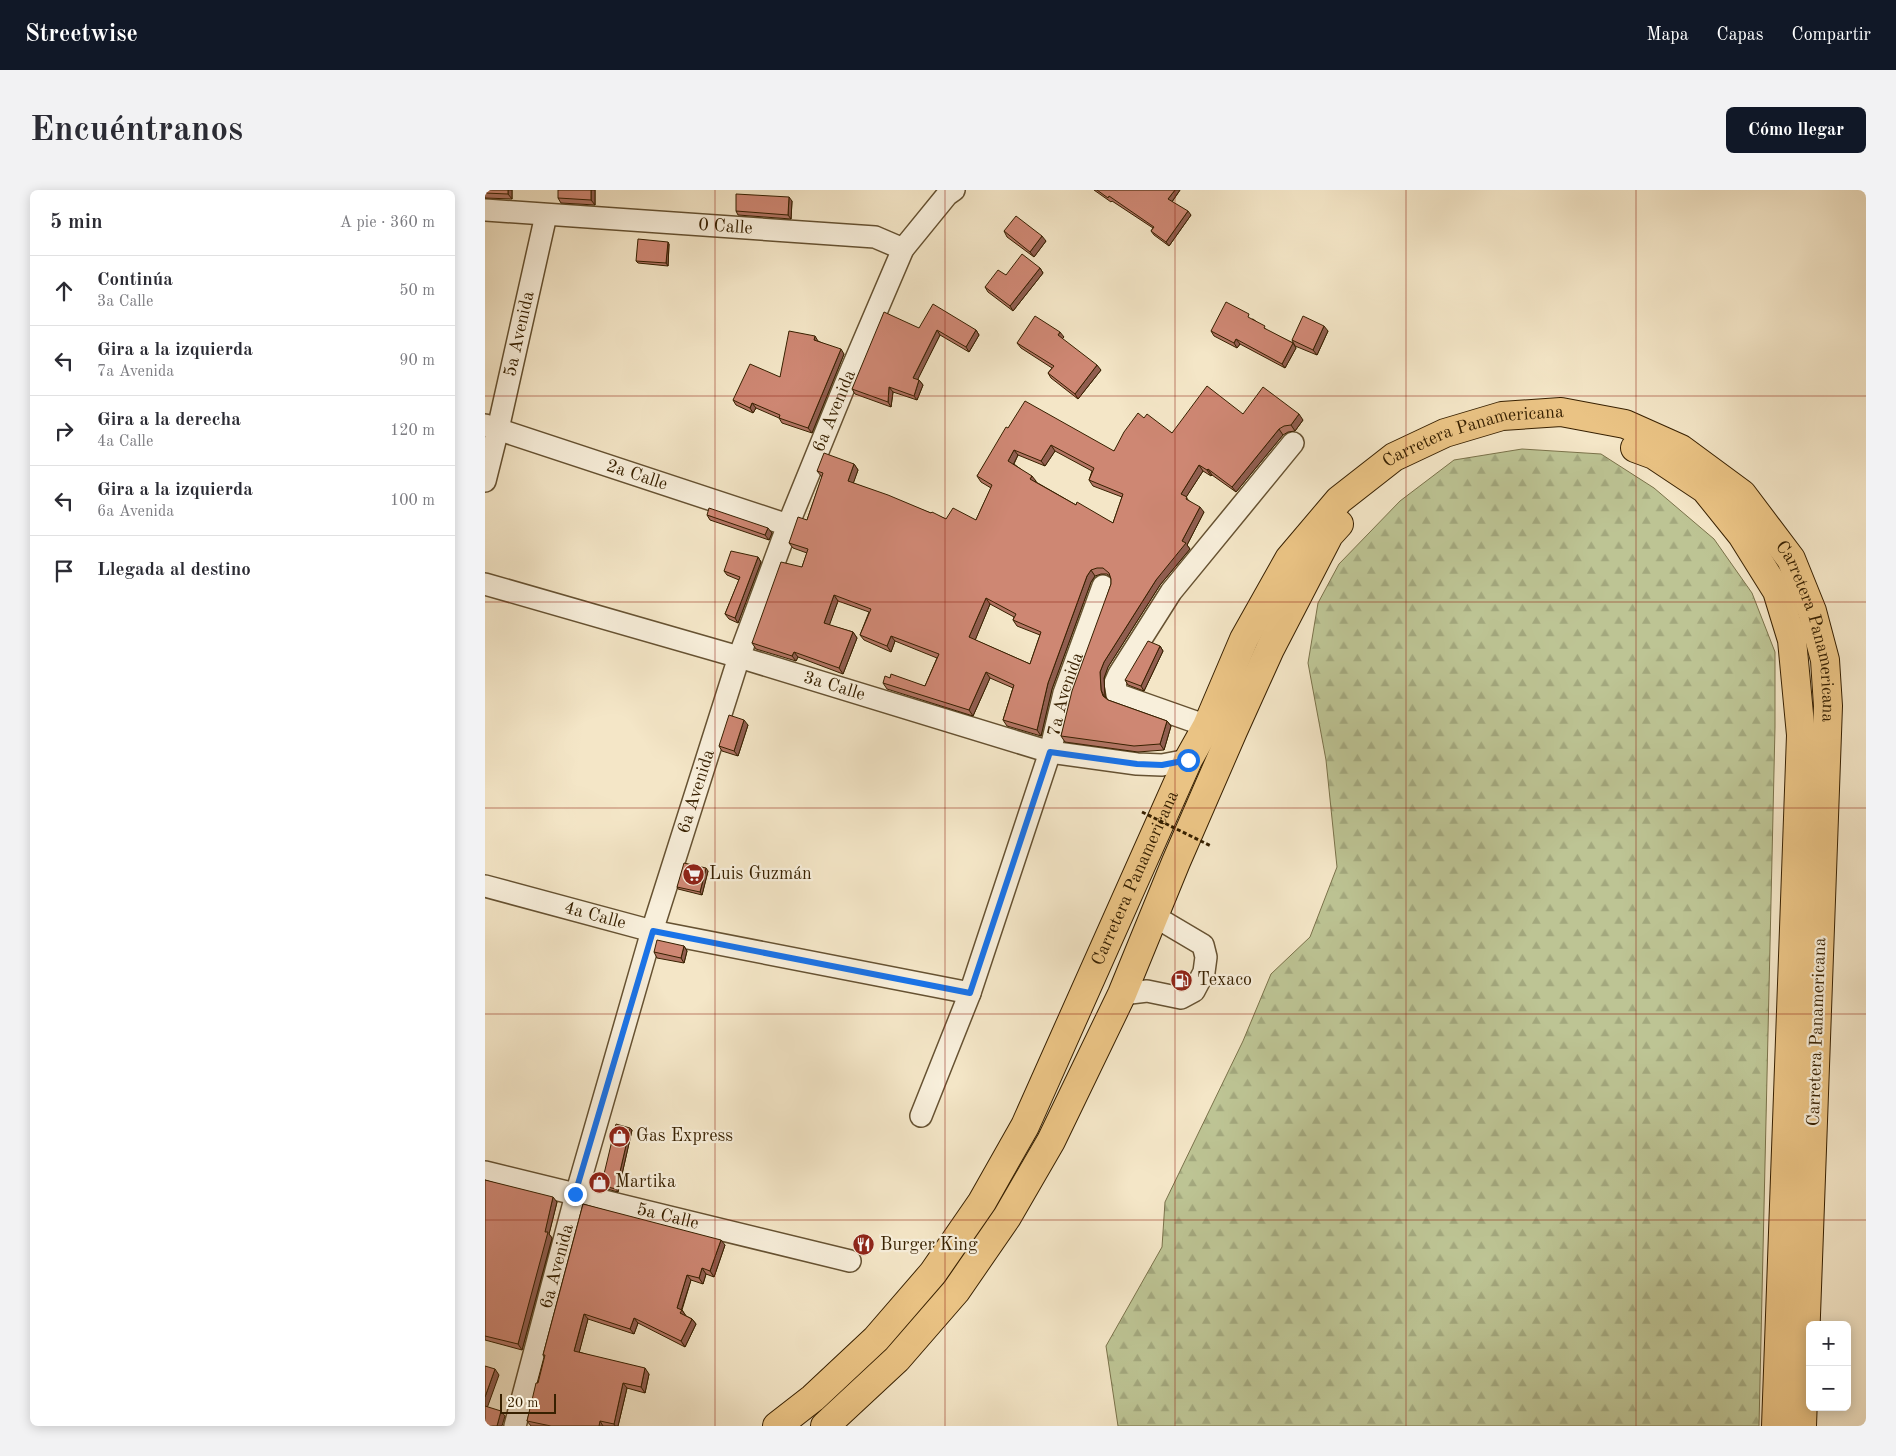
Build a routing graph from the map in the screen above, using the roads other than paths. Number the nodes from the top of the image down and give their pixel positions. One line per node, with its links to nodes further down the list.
1 (954, 190): 4 (street, 6a Avenida)
2 (485, 210): 3 (street, 0 Calle)
3 (546, 215): 4 (street, 0 Calle); 5 (street, 5a Avenida)
4 (903, 249): 8 (street, 6a Avenida)
5 (492, 427): 7 (street, 5a Avenida); 8 (street, 2a Calle)
6 (1293, 443): 12 (street)
7 (485, 480)
8 (788, 525): 11 (street, 6a Avenida)
9 (485, 584): 11 (street, 3a Calle)
10 (1103, 586): 13 (street, 7a Avenida)
11 (739, 658): 13 (street, 3a Calle); 17 (street, 6a Avenida)
12 (1207, 726): 14 (highway, Carretera Panamericana); 28 (highway, Carretera Panamericana)
13 (1050, 752): 14 (street, 3a Calle); 18 (street, 7a Avenida)
14 (1188, 760): 25 (highway, Carretera Panamericana)
15 (485, 886): 17 (street, 4a Calle)
16 (1154, 916): 19 (highway, Carretera Panamericana); 19 (street); 27 (highway, Carretera Panamericana)
17 (653, 931): 18 (street, 4a Calle); 22 (street, 6a Avenida)
18 (970, 993): 20 (street, 7a Avenida)
19 (1122, 994): 26 (highway, Carretera Panamericana)
20 (921, 1116)
21 (485, 1172): 22 (street, 5a Calle)
22 (575, 1194): 23 (street, 5a Calle); 24 (street, 6a Avenida)
23 (850, 1261)
24 (515, 1426)
25 (777, 1426)
26 (825, 1426)
27 (1776, 1426)
28 (1802, 1426)

